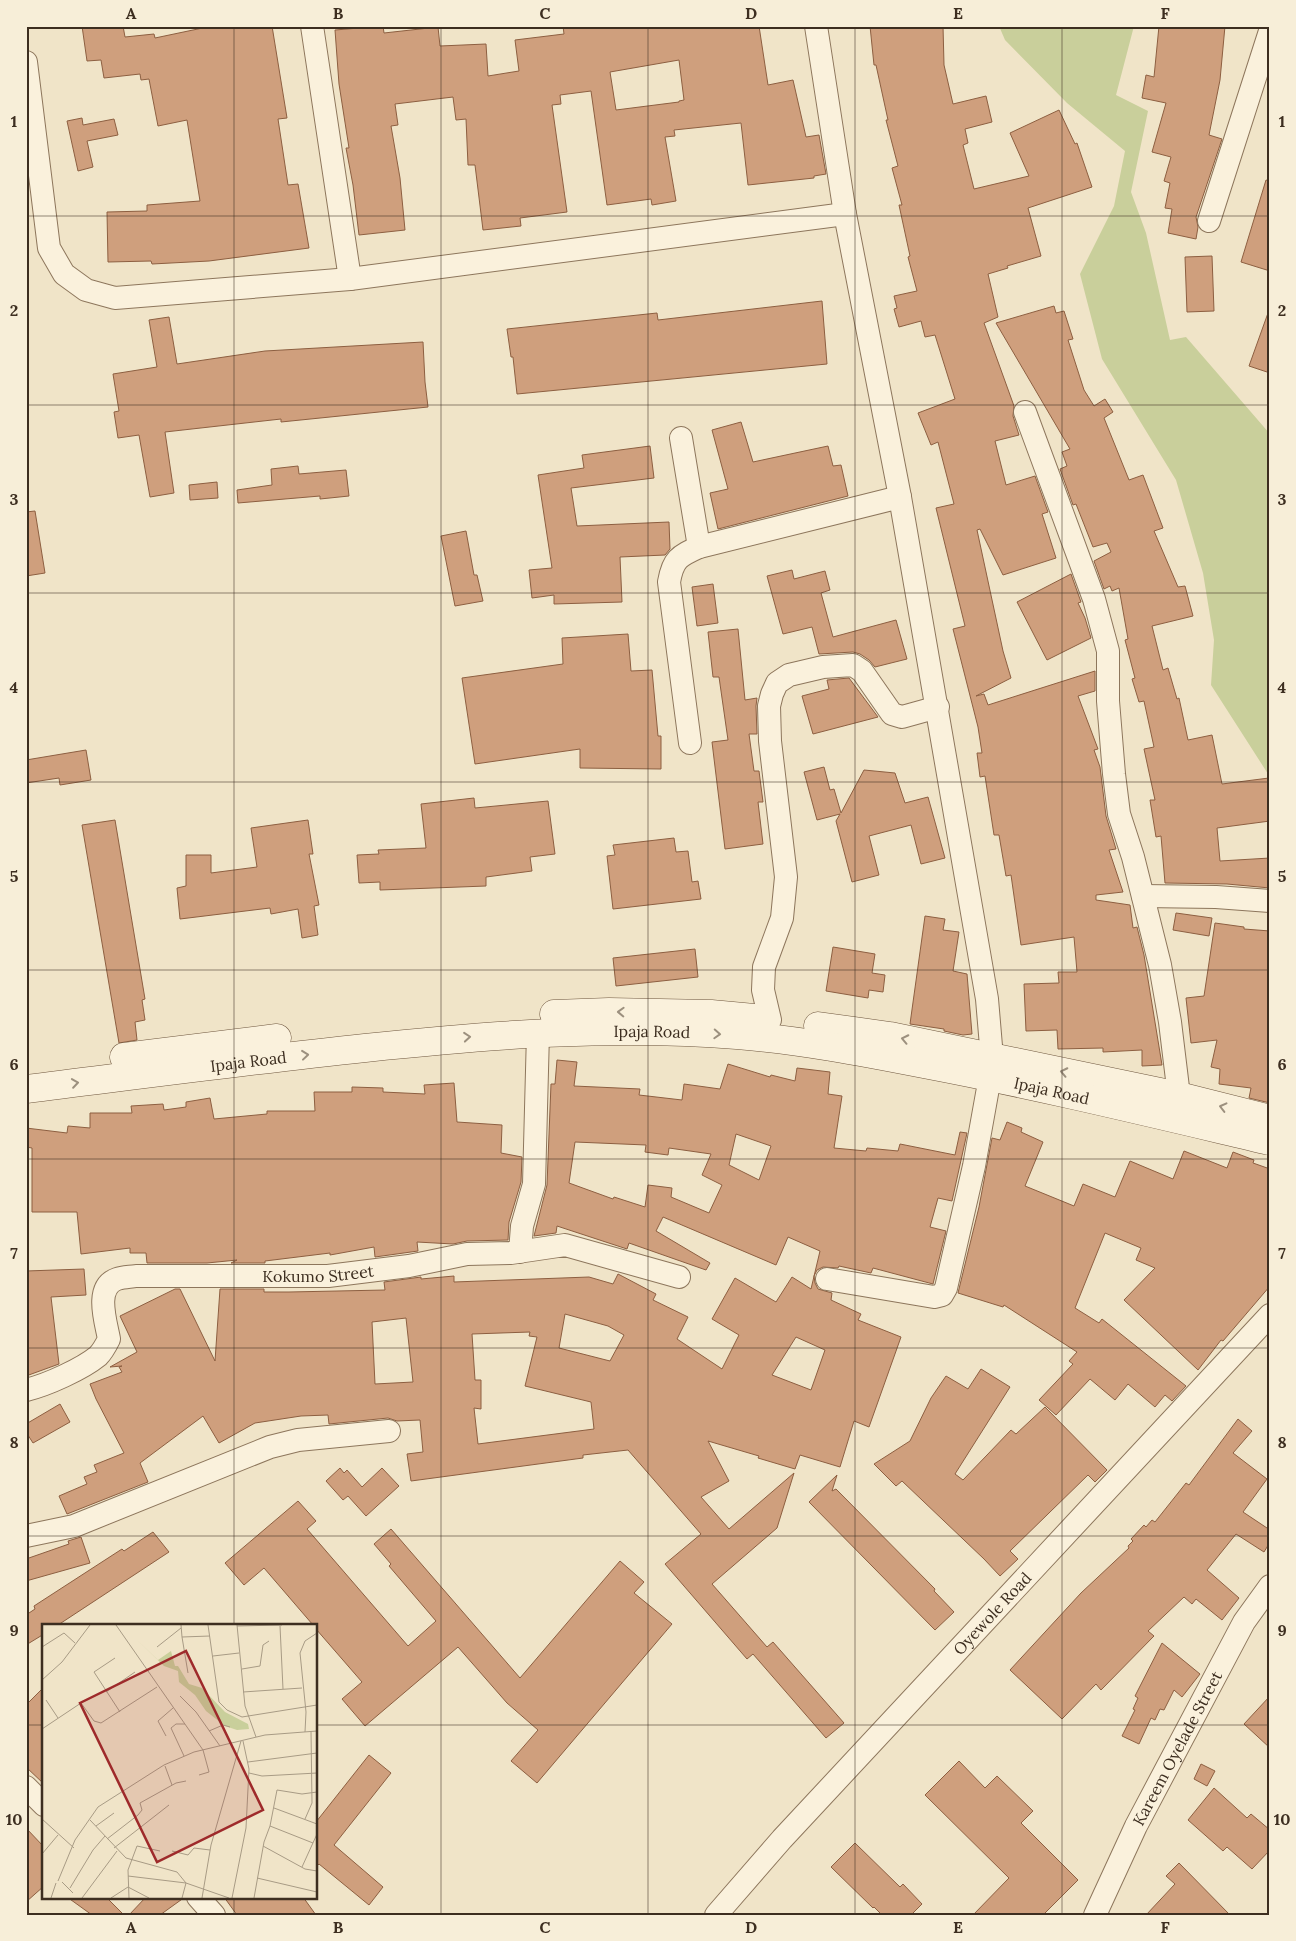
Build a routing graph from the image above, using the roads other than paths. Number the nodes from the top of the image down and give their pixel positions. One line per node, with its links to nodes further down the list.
1 (312, 26): 7 (street)
2 (816, 26): 5 (street)
3 (1270, 31): 6 (street)
4 (26, 62): 7 (street)
5 (845, 214): 7 (street); 10 (street)
6 (1209, 221)
7 (350, 279)
8 (1025, 412): 14 (street)
9 (681, 438): 11 (street)
10 (900, 497): 11 (street); 12 (street)
11 (699, 547): 13 (street)
12 (938, 707): 16 (street); 19 (street)
13 (690, 743)
14 (1143, 896): 15 (street); 22 (street)
15 (1270, 900)
16 (770, 1020): 17 (main road, Ipaja Road); 19 (main road, Ipaja Road, one-way to 16)
17 (655, 1022): 18 (main road, Ipaja Road); 19 (main road, Ipaja Road, one-way to 19); 20 (main road, Ipaja Road, one-way to 20)
18 (538, 1032): 21 (main road, Ipaja Road, one-way to 18); 25 (street)
19 (991, 1067): 22 (main road, Ipaja Road, one-way to 19); 24 (main road, Ipaja Road); 27 (street)
20 (26, 1070)
21 (26, 1089)
22 (1179, 1096): 23 (main road, Ipaja Road, one-way to 22)
23 (1270, 1119)
24 (1270, 1141)
25 (520, 1252): 26 (street, Kokumo Street); 29 (street, Kokumo Street)
26 (679, 1278)
27 (827, 1279)
28 (1270, 1315): 37 (street, Oyewole Road)
29 (26, 1390)
30 (389, 1432): 31 (street)
31 (26, 1536)
32 (1270, 1586): 38 (street, Kareem Oyelade Street)
33 (26, 1787): 34 (street)
34 (42, 1803)
35 (199, 1898): 36 (street)
36 (214, 1915)
37 (716, 1915)
38 (1095, 1915)

